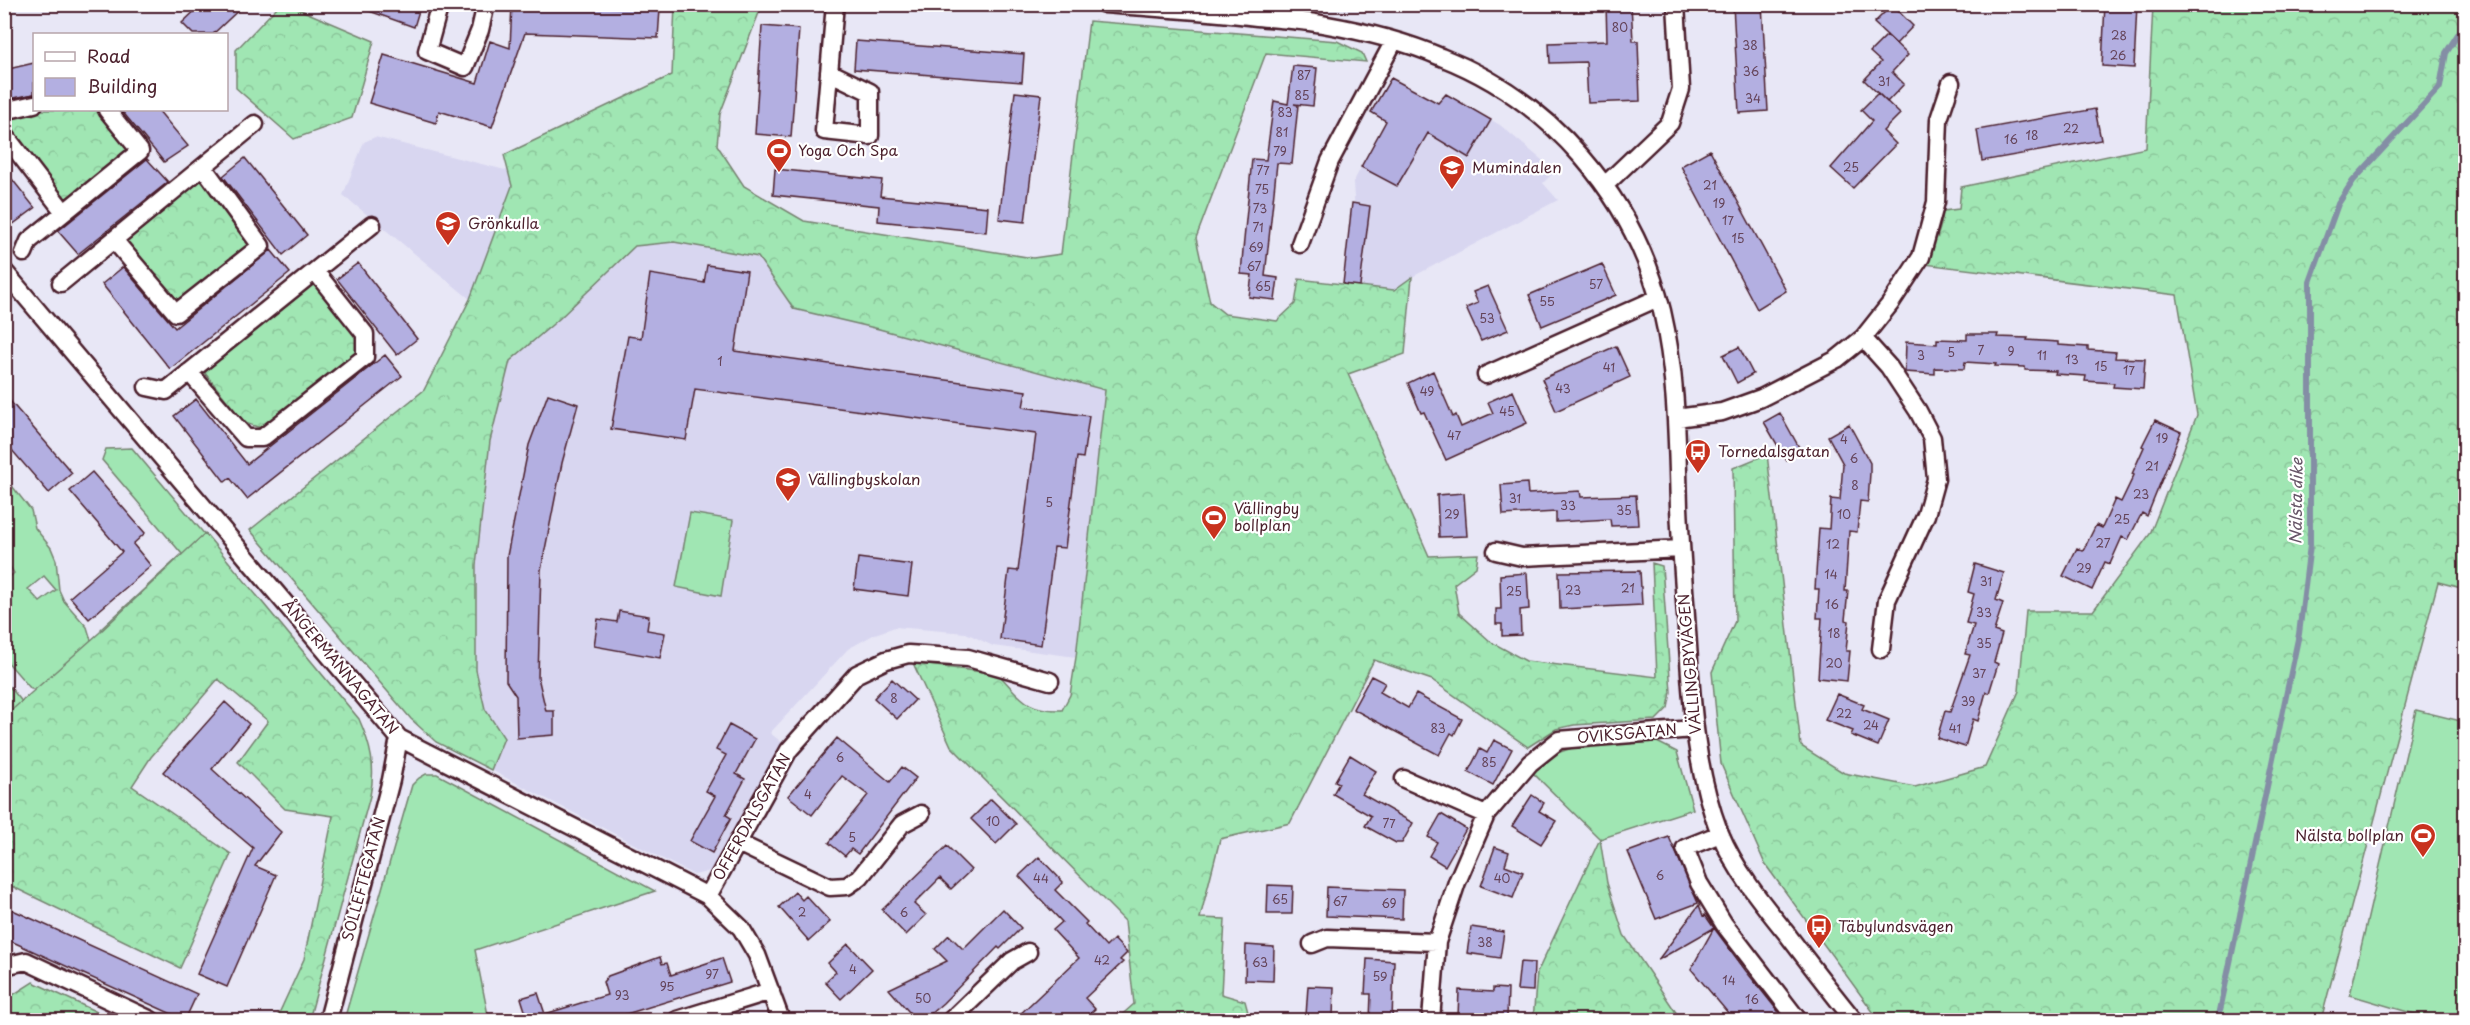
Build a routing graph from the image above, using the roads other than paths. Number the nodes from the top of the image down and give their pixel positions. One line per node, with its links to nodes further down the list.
1 (440, 4): 2 (street)
2 (486, 4)
3 (835, 4): 7 (street)
4 (1104, 4): 6 (street, VÄLLINGBYVÄGEN)
5 (1676, 4): 15 (street)
6 (1394, 41): 15 (street, VÄLLINGBYVÄGEN); 19 (street)
7 (829, 72)
8 (1951, 83): 25 (street)
9 (33, 104): 10 (street)
10 (4, 111)
11 (108, 111): 16 (street)
12 (255, 124): 14 (street)
13 (4, 134): 16 (street)
14 (204, 168): 18 (street); 18 (street)
15 (1605, 185): 24 (street, VÄLLINGBYVÄGEN)
16 (64, 212): 20 (street)
17 (372, 225): 22 (street)
18 (114, 240): 23 (street)
19 (1300, 244)
20 (24, 253)
21 (4, 271): 35 (street, ÅNGERMANNAGATAN)
22 (315, 271): 26 (street); 26 (street)
23 (61, 283)
24 (1658, 298): 27 (street); 29 (street, VÄLLINGBYVÄGEN)
25 (1863, 338): 29 (street); 32 (street)
26 (189, 372): 28 (street)
27 (1486, 375)
28 (147, 387)
29 (1676, 418): 30 (street, VÄLLINGBYVÄGEN)
30 (1681, 549): 31 (street); 34 (street, VÄLLINGBYVÄGEN)
31 (1496, 551)
32 (1881, 649)
33 (1050, 681): 40 (street, OFFERDALSGATAN)
34 (1693, 729): 38 (street, OVIKSGATAN); 39 (street, VÄLLINGBYVÄGEN)
35 (399, 738): 41 (street, ÅNGERMANNAGATAN); 48 (street, SOLLEFTEGATAN)
36 (1404, 779): 38 (street)
37 (921, 814): 40 (street)
38 (1486, 815): 42 (street, OVIKSGATAN)
39 (1720, 834): 53 (street); 54 (street, VÄLLINGBYVÄGEN)
40 (738, 843): 41 (street, OFFERDALSGATAN)
41 (708, 896): 46 (street, ÅNGERMANNAGATAN)
42 (1437, 942): 43 (street); 52 (street, OVIKSGATAN)
43 (1312, 944)
44 (1028, 952): 51 (street)
45 (4, 966): 47 (street)
46 (771, 991): 49 (street); 50 (street, ÅNGERMANNAGATAN)
47 (151, 1020)
48 (327, 1020)
49 (677, 1020)
50 (781, 1020)
51 (951, 1020)
52 (1431, 1020)
53 (1798, 1020)
54 (1854, 1020)

